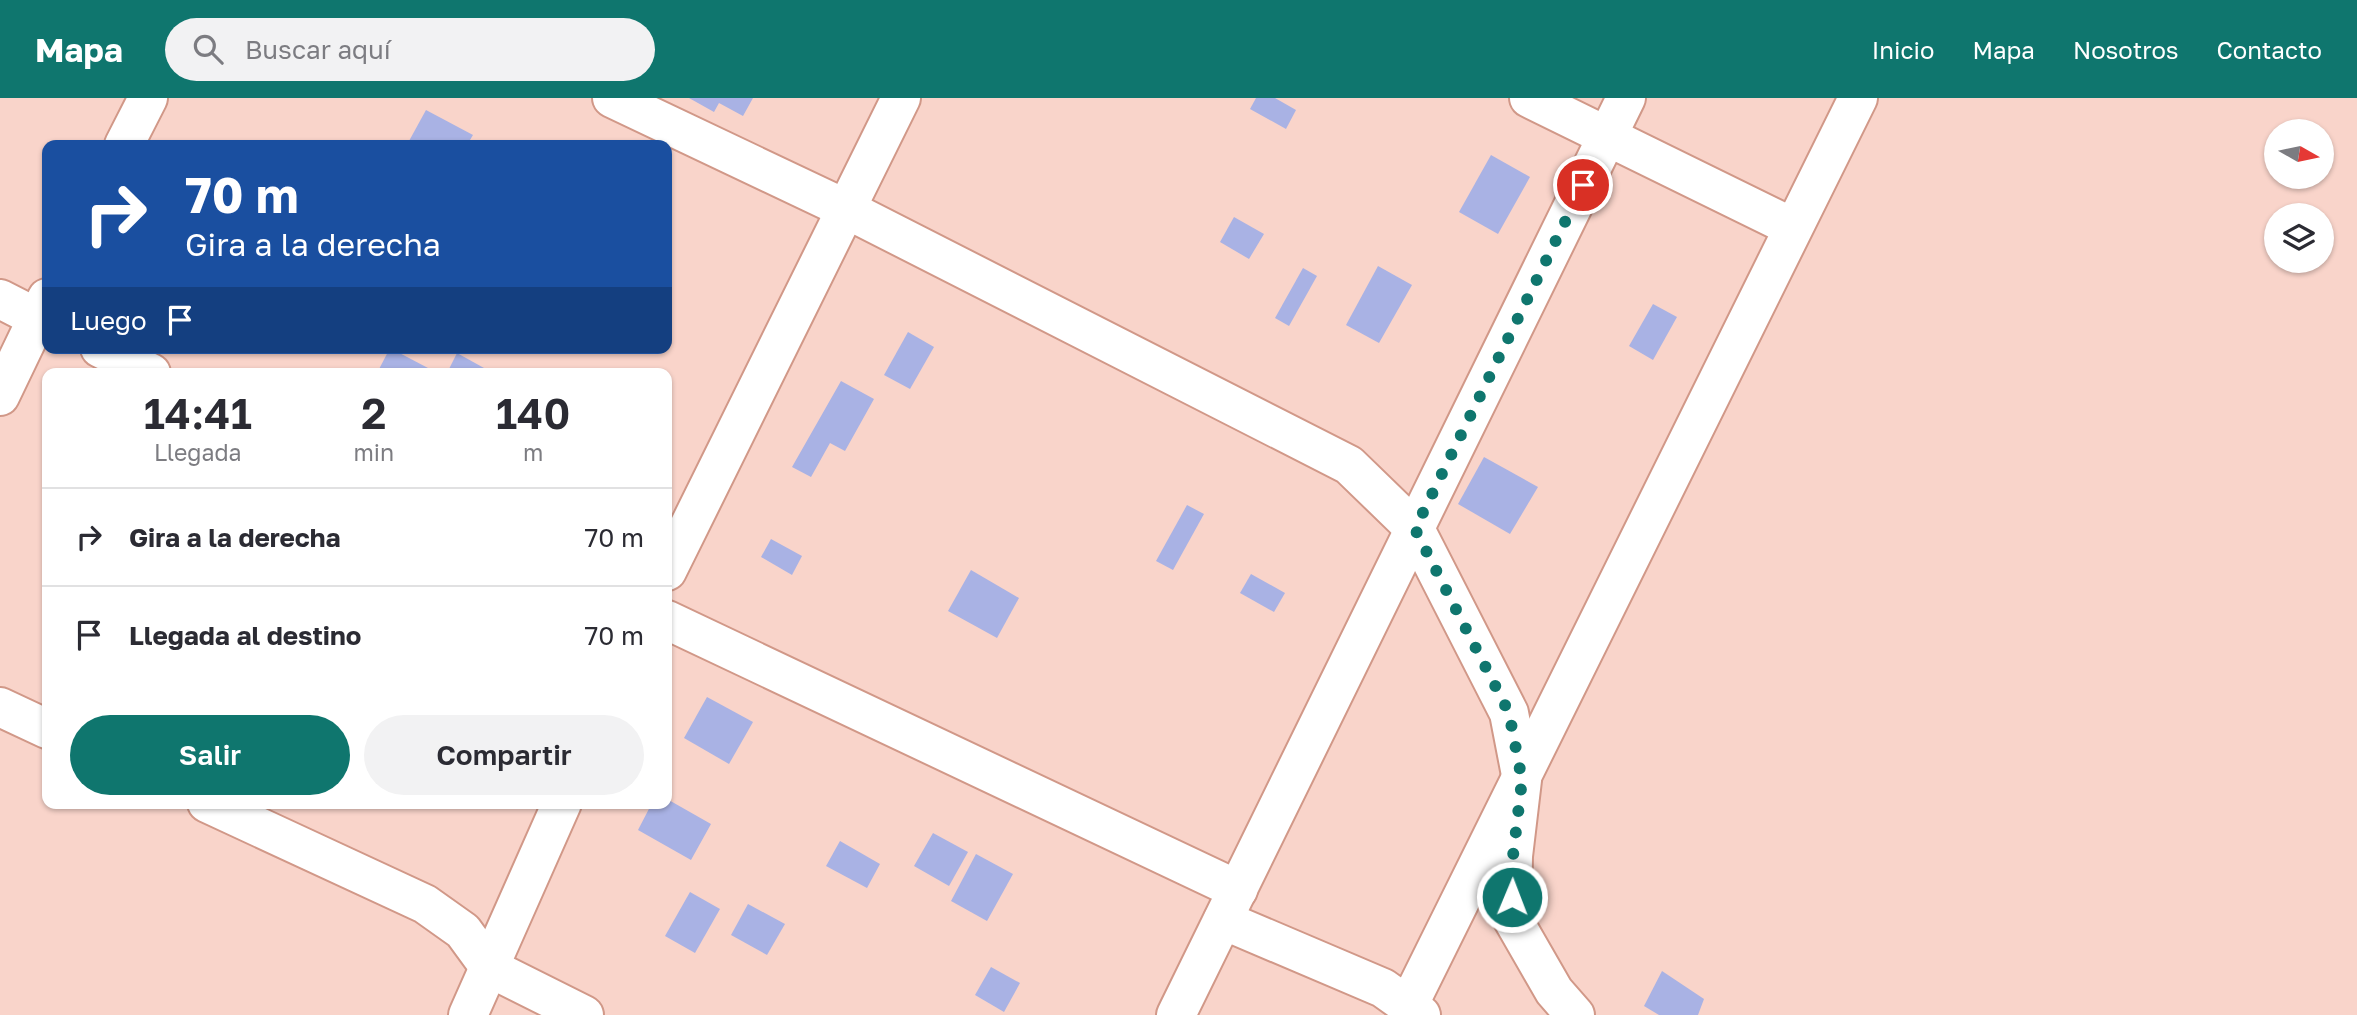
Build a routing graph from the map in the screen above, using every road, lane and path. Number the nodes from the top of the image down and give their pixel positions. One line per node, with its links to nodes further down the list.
1 (148, 98): 8 (street)
2 (612, 98): 9 (street)
3 (901, 98): 9 (street)
4 (1529, 98): 7 (street)
5 (1626, 98): 7 (street)
6 (1858, 98): 10 (street)
7 (1607, 136): 10 (street); 17 (street)
8 (127, 140)
9 (848, 210): 17 (street); 18 (street)
10 (1792, 227): 22 (street)
11 (0, 299): 12 (street)
12 (42, 312)
13 (42, 317): 16 (street)
14 (112, 354): 15 (street)
15 (141, 368)
16 (0, 396)
17 (1415, 529): 22 (street); 25 (street)
18 (672, 561)
19 (672, 623): 25 (street)
20 (0, 707): 21 (street)
21 (42, 727)
22 (1522, 780): 27 (street); 31 (street)
23 (220, 809): 26 (street)
24 (559, 809): 26 (street)
25 (1230, 905): 27 (street); 30 (street)
26 (490, 968): 28 (street); 29 (street)
27 (1415, 1011)
28 (468, 1015)
29 (584, 1015)
30 (1176, 1015)
31 (1574, 1015)

